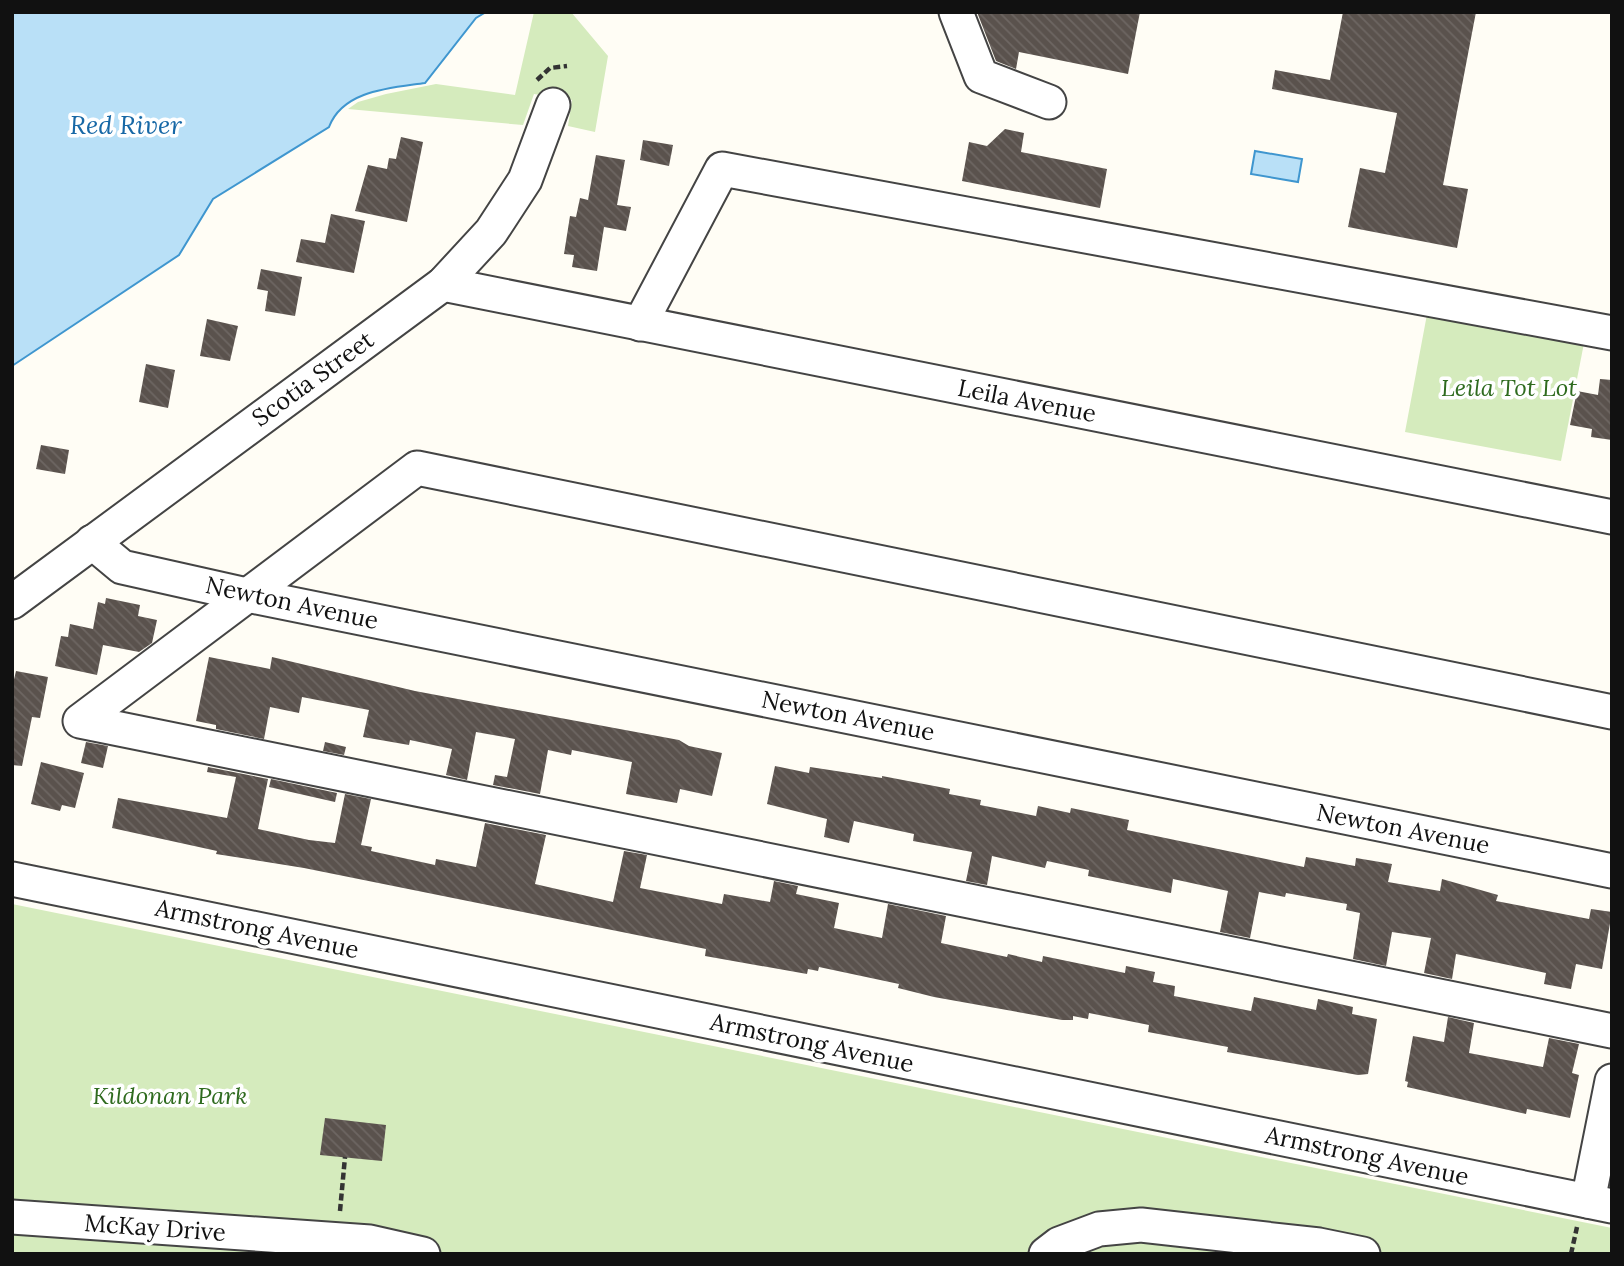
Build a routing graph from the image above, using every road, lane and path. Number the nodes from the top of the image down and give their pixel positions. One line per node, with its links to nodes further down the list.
1 (956, 12): 2 (street)
2 (1049, 102)
3 (553, 105): 4 (street, Scotia Street)
4 (443, 284): 5 (street, Leila Avenue); 8 (street, Scotia Street)
5 (640, 324): 6 (street); 7 (street, Leila Avenue)
6 (1612, 333)
7 (1612, 517)
8 (92, 542): 9 (street, Newton Avenue); 10 (street, Scotia Street)
9 (247, 594): 11 (street); 12 (street, Newton Avenue); 14 (street)
10 (12, 602)
11 (1612, 712)
12 (1612, 871)
13 (12, 879): 17 (street, Armstrong Avenue)
14 (1612, 1031)
15 (1612, 1081): 17 (street)
16 (345, 1157): 20 (path)
17 (1600, 1204)
18 (12, 1217): 19 (street, McKay Drive)
19 (86, 1224): 20 (street, McKay Drive); 21 (street)
20 (337, 1239): 22 (street, McKay Drive)
21 (104, 1254)
22 (423, 1254)
23 (1046, 1254): 24 (street)
24 (1363, 1254)

